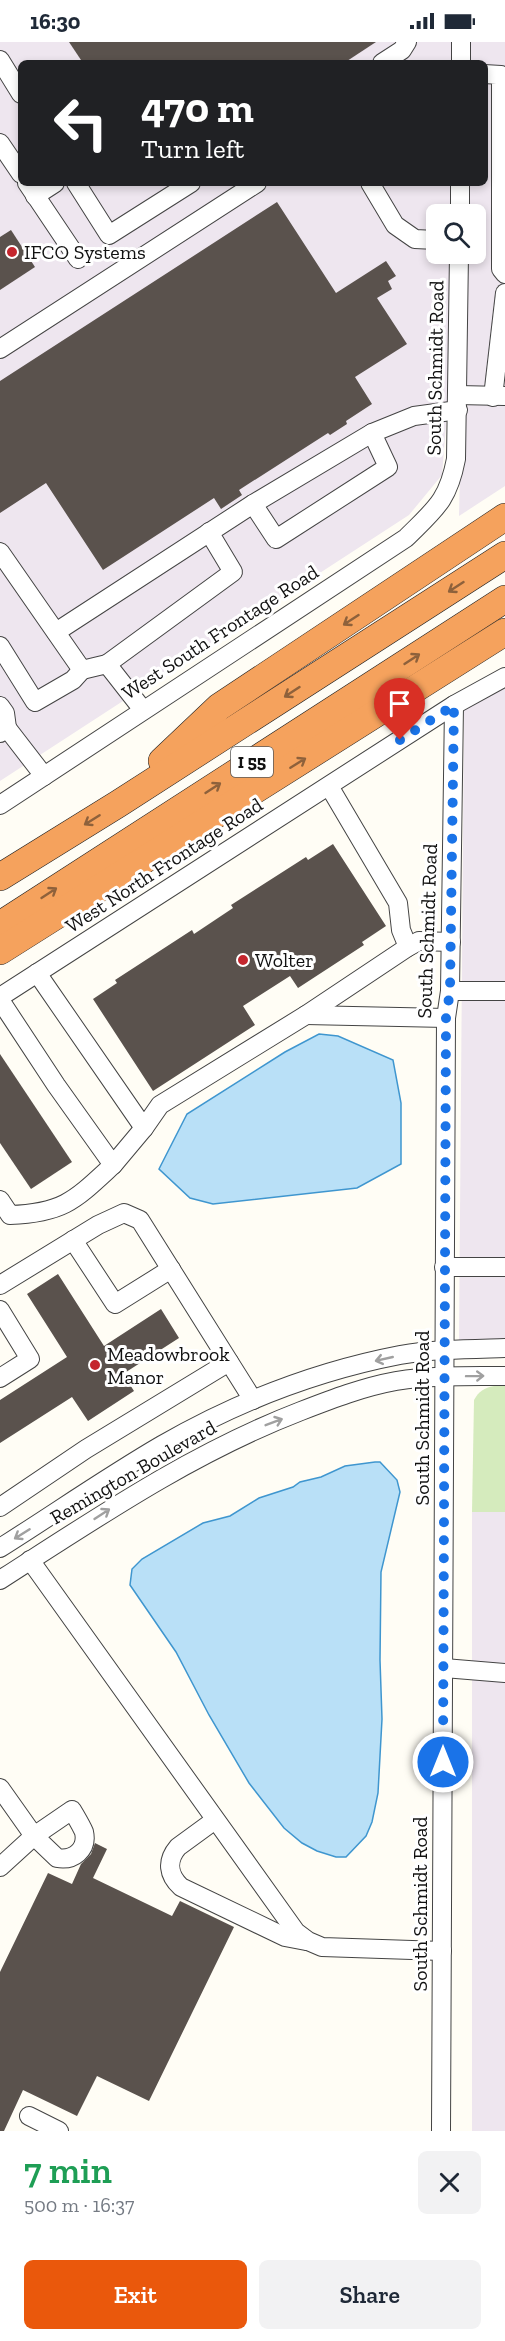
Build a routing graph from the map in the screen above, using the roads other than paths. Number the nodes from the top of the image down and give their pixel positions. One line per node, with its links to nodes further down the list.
1 (407, 42): 4 (street)
2 (461, 42): 5 (street)
3 (0, 60): 7 (street)
4 (387, 60)
5 (461, 60)
6 (493, 74): 20 (street)
7 (18, 89)
8 (0, 143): 9 (street)
9 (18, 170)
10 (78, 186): 11 (street)
11 (186, 186)
12 (252, 186): 22 (street)
13 (372, 186): 17 (street)
14 (460, 186): 16 (street)
15 (31, 189): 18 (street)
16 (460, 204)
17 (426, 240)
18 (78, 259)
19 (459, 264): 24 (street, South Schmidt Road)
20 (505, 274)
21 (505, 293): 23 (street)
22 (0, 349)
23 (499, 396): 24 (street)
24 (458, 402): 25 (street); 26 (street, South Schmidt Road)
25 (372, 433): 27 (street); 27 (street)
26 (452, 483): 41 (street, West South Frontage Road)
27 (253, 504): 29 (street)
28 (505, 518): 45 (highway, one-way to 45)
29 (209, 532): 33 (street); 36 (street)
30 (0, 552): 33 (street)
31 (505, 555): 45 (highway, I 55, one-way to 45)
32 (505, 599): 48 (highway, I 55, one-way to 32)
33 (56, 632): 37 (street)
34 (505, 632): 51 (highway, one-way to 34)
35 (0, 646): 37 (street)
36 (107, 664): 37 (street); 41 (street)
37 (82, 670)
38 (505, 677): 39 (street, West North Frontage Road)
39 (454, 705): 44 (street, West North Frontage Road); 49 (street, South Schmidt Road)
40 (0, 706): 42 (street)
41 (143, 710): 43 (street, West South Frontage Road)
42 (4, 731): 43 (street)
43 (44, 776): 46 (street, West South Frontage Road)
44 (329, 786): 50 (street); 52 (street, West North Frontage Road)
45 (118, 804): 47 (highway, I 55, one-way to 47)
46 (0, 805)
47 (0, 877)
48 (0, 925)
49 (451, 942): 50 (street); 53 (street, South Schmidt Road)
50 (408, 947): 56 (street)
51 (0, 951)
52 (37, 973): 55 (street, West North Frontage Road); 58 (street)
53 (450, 991): 54 (street); 57 (street, South Schmidt Road)
54 (505, 991)
55 (0, 999): 59 (street)
56 (306, 1015): 57 (street); 58 (street)
57 (446, 1018): 62 (street, South Schmidt Road)
58 (144, 1128): 59 (street)
59 (113, 1165): 60 (street)
60 (0, 1200)
61 (73, 1240): 64 (street); 64 (street); 65 (street)
62 (444, 1267): 63 (street); 68 (street, South Schmidt Road)
63 (505, 1267)
64 (171, 1269): 69 (street)
65 (0, 1285)
66 (0, 1310): 72 (street)
67 (505, 1348): 68 (street, Remington Boulevard)
68 (444, 1349): 71 (street, South Schmidt Road); 73 (street, Remington Boulevard, one-way to 73)
69 (229, 1362): 73 (street); 74 (street)
70 (505, 1376): 71 (street, Remington Boulevard, one-way to 70)
71 (445, 1377): 76 (street, Remington Boulevard, one-way to 71); 78 (street, South Schmidt Road)
72 (0, 1378)
73 (253, 1400): 75 (street, Remington Boulevard, one-way to 75)
74 (0, 1507)
75 (0, 1548)
76 (30, 1560): 77 (street, Remington Boulevard); 81 (street)
77 (0, 1580)
78 (444, 1668): 79 (street); 86 (street, South Schmidt Road)
79 (505, 1673)
80 (0, 1788): 82 (street)
81 (215, 1820): 83 (street); 84 (street)
82 (0, 1867)
83 (263, 1888): 84 (street); 85 (street)
84 (232, 1911): 85 (street)
85 (308, 1941): 86 (street)
86 (442, 1951): 89 (street, South Schmidt Road)
87 (29, 2116): 88 (street)
88 (59, 2131)
89 (441, 2131)

